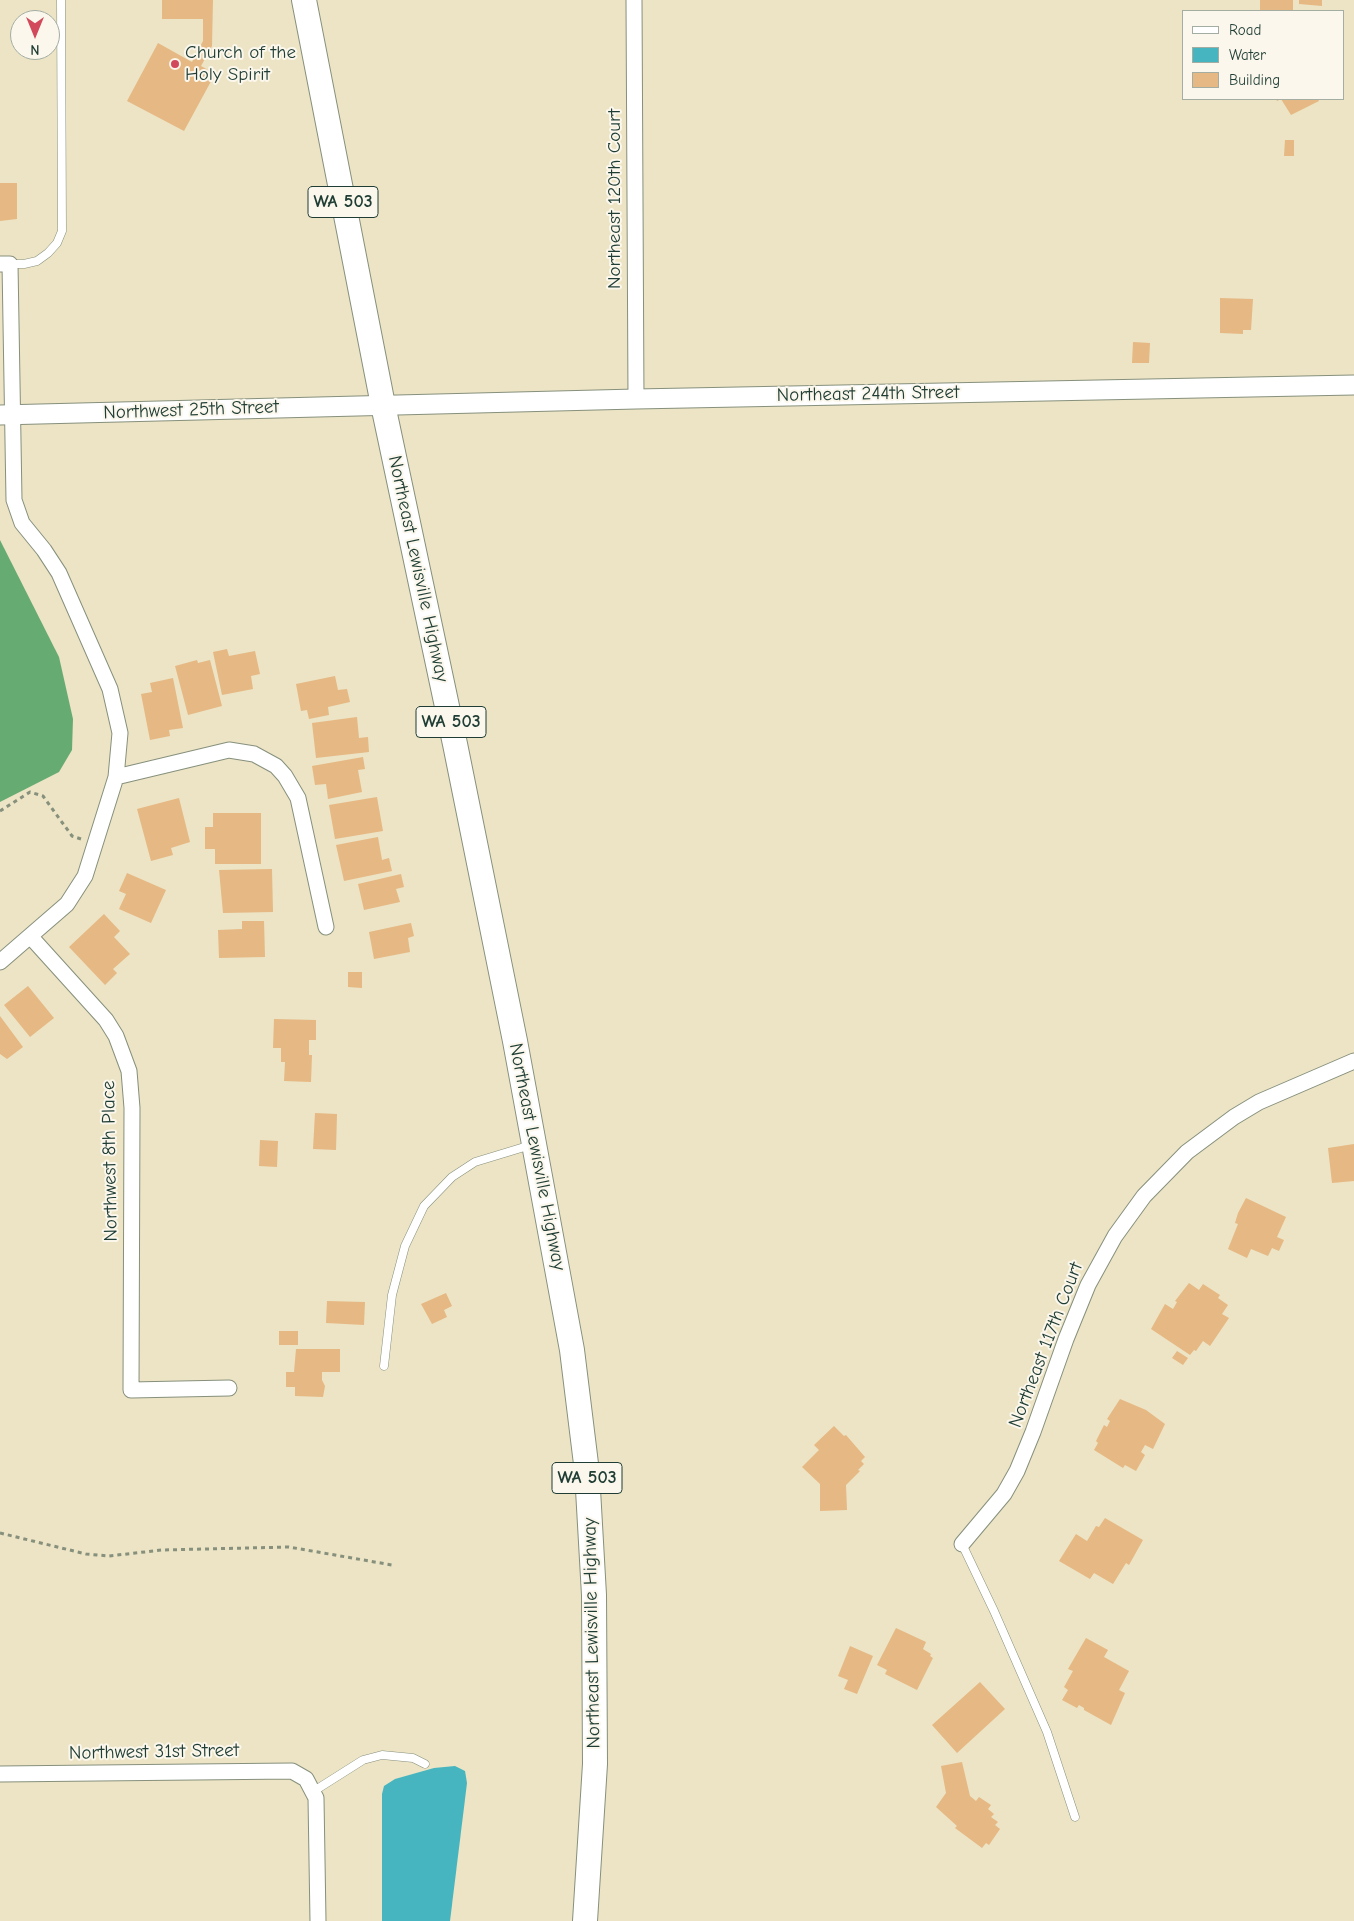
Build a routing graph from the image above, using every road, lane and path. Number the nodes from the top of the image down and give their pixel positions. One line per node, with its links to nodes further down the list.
1 (61, 0): 4 (lane)
2 (304, 0): 7 (main road, WA 503)
3 (634, 0): 6 (street, Northeast 120th Court)
4 (5, 264): 8 (street)
5 (1354, 385): 6 (street, Northeast 244th Street)
6 (636, 399): 7 (street, Northeast 244th Street)
7 (383, 405): 8 (street, Northwest 25th Street); 16 (main road, Northeast Lewisville Highway / WA 503)
8 (6, 415): 9 (street)
9 (116, 777): 11 (street); 12 (street)
10 (0, 811): 11 (path)
11 (95, 846): 13 (street)
12 (326, 927)
13 (30, 936): 14 (street); 18 (street, Northwest 8th Place)
14 (0, 962)
15 (1354, 1061): 20 (street, Northeast 117th Court)
16 (535, 1143): 17 (lane); 27 (main road, Northeast Lewisville Highway / WA 503)
17 (384, 1366)
18 (229, 1388)
19 (0, 1533): 21 (path)
20 (962, 1544): 25 (lane)
21 (392, 1565)
22 (425, 1764): 24 (lane)
23 (0, 1774): 24 (street, Northwest 31st Street)
24 (310, 1785): 26 (street)
25 (1075, 1817)
26 (318, 1921)
27 (585, 1921)

